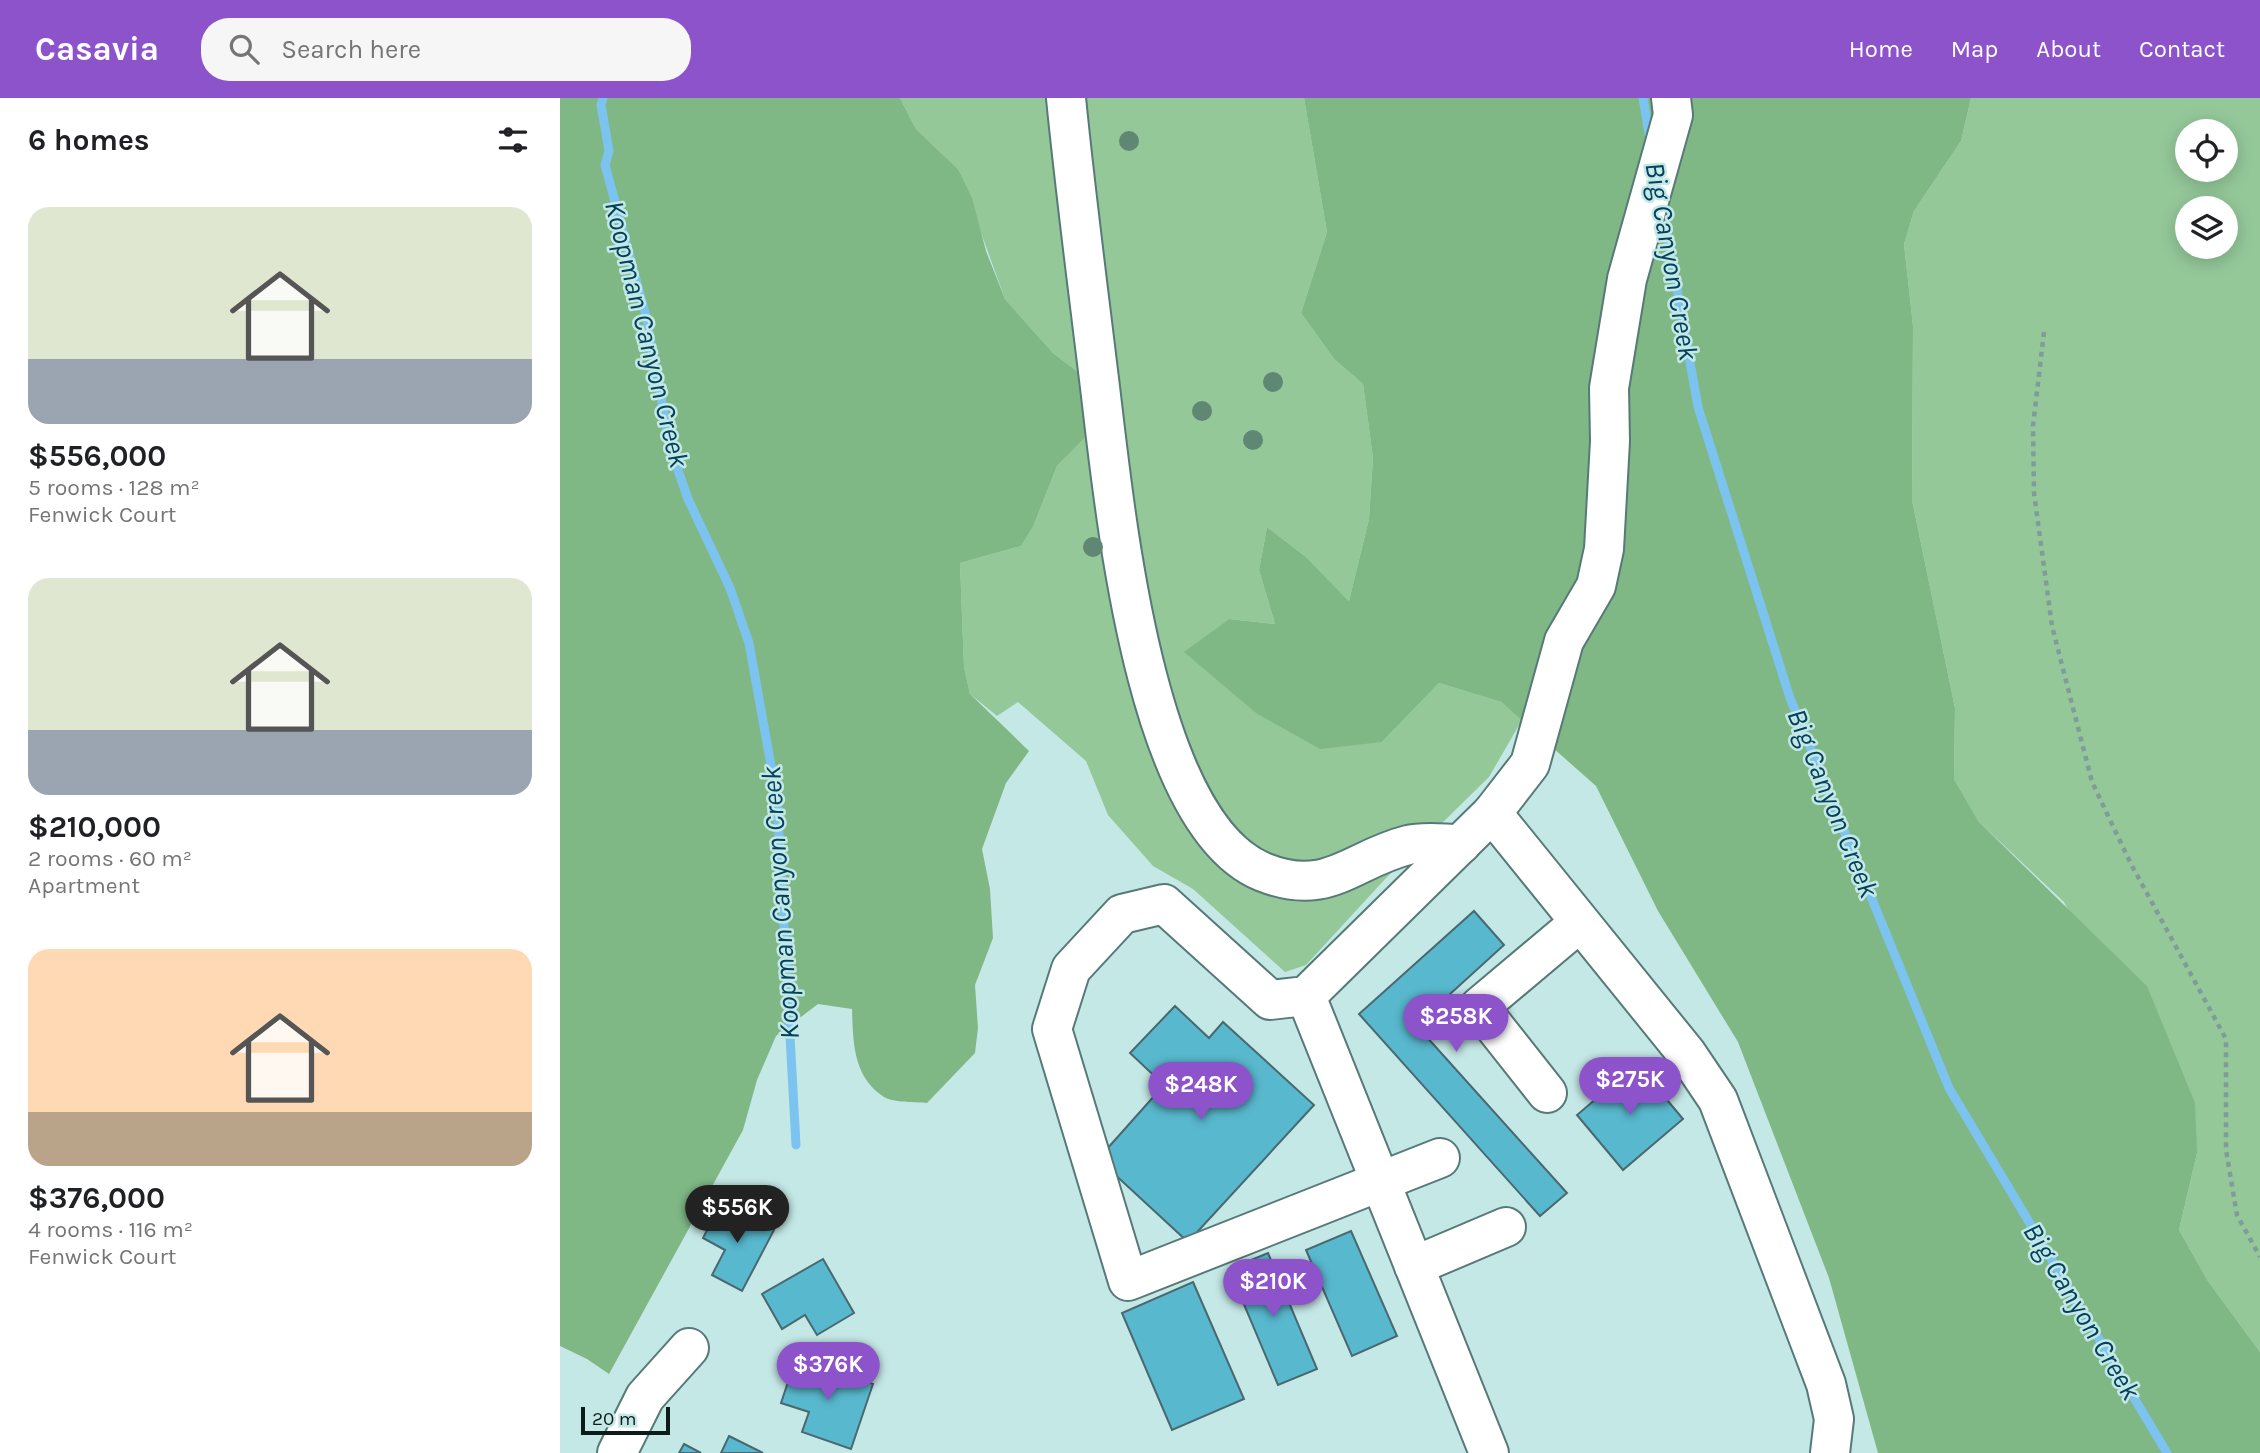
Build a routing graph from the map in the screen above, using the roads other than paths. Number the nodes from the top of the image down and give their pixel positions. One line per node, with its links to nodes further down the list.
1 (1066, 98): 4 (street)
2 (1672, 106): 3 (street)
3 (1492, 813): 4 (street); 5 (street)
4 (1461, 844): 6 (street)
5 (1579, 923): 7 (street); 15 (street)
6 (1306, 996): 9 (street); 9 (street)
7 (1548, 1093)
8 (1440, 1158): 9 (street)
9 (1379, 1181): 11 (street)
10 (1506, 1227): 11 (street)
11 (1414, 1266): 14 (street)
12 (689, 1348): 13 (street)
13 (617, 1453)
14 (1489, 1453)
15 (1830, 1453)

